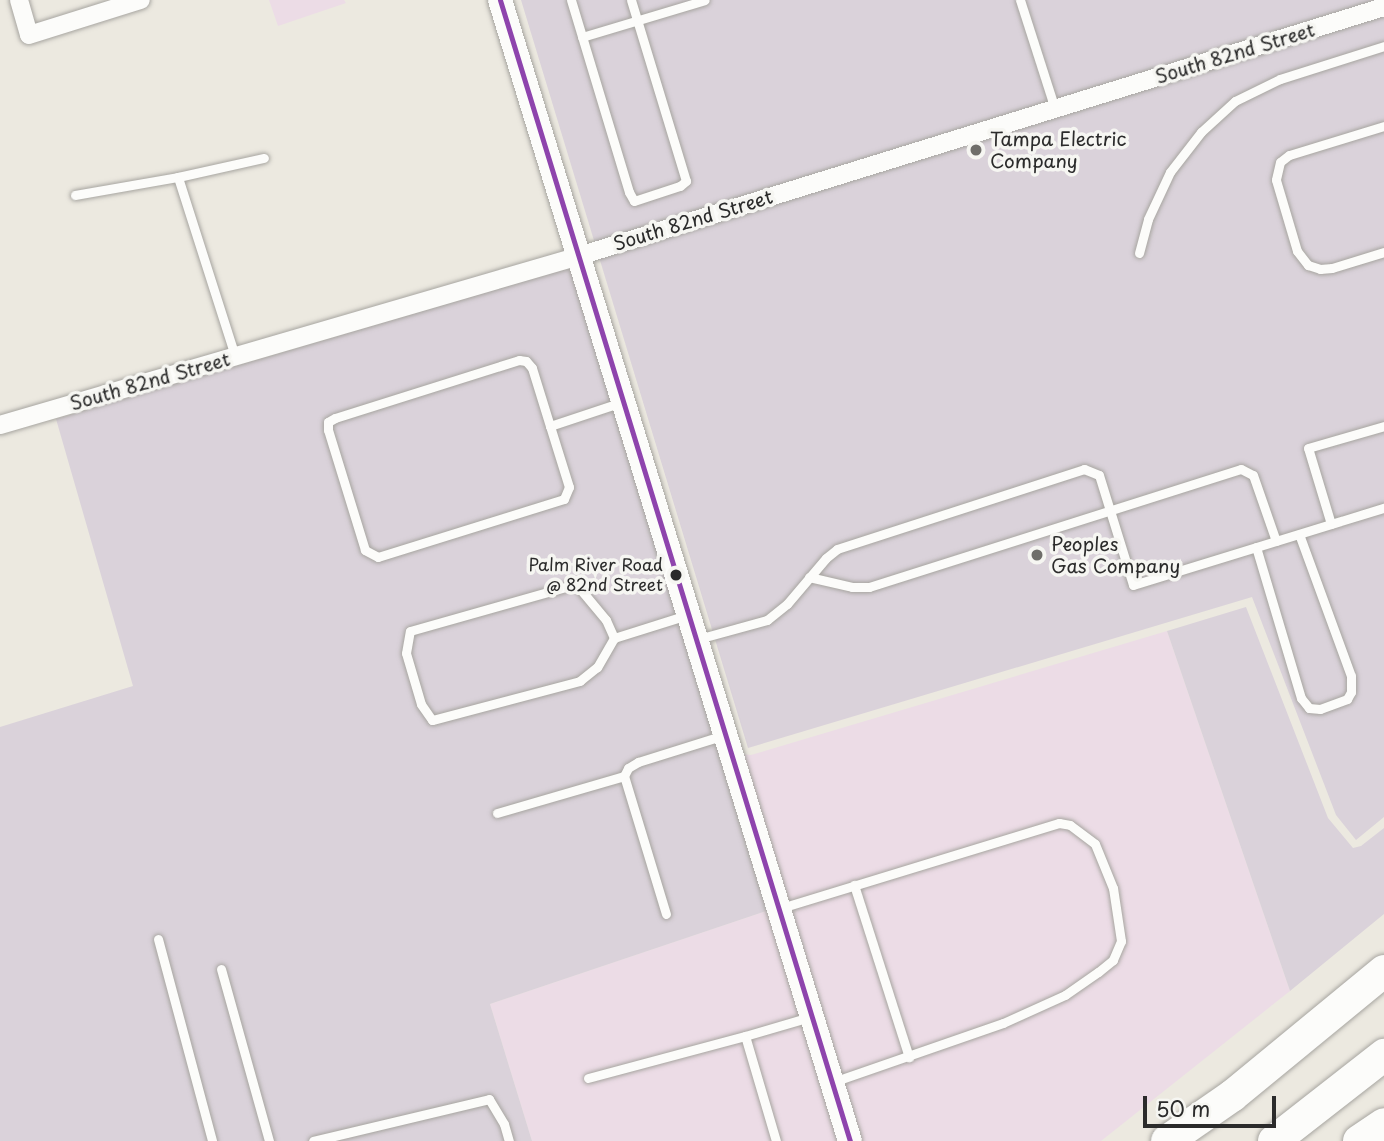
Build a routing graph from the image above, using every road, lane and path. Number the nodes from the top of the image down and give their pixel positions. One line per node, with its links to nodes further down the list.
1 (19, 0): 2 (street)
2 (141, 0)
3 (500, 0): 19 (street)
4 (571, 0): 10 (lane)
5 (631, 0): 9 (lane)
6 (705, 0): 9 (lane)
7 (1020, 0): 12 (lane)
8 (1384, 6): 12 (street, South 82nd Street)
9 (637, 21): 10 (lane); 10 (lane)
10 (582, 37)
11 (1384, 46): 18 (lane)
12 (1055, 108): 19 (street, South 82nd Street)
13 (1384, 126): 17 (lane)
14 (264, 158): 15 (lane)
15 (178, 177): 16 (lane); 20 (lane)
16 (75, 195)
17 (1384, 252)
18 (1139, 253)
19 (579, 256): 20 (street, South 82nd Street); 21 (street)
20 (235, 356): 22 (street, South 82nd Street)
21 (624, 402): 23 (lane); 32 (street)
22 (0, 425)
23 (550, 426): 23 (lane)
24 (1384, 426): 27 (lane)
25 (1384, 508): 27 (lane)
26 (1111, 512): 29 (lane); 30 (lane); 31 (lane); 31 (lane)
27 (1331, 524): 28 (lane)
28 (1299, 534): 29 (lane); 30 (lane)
29 (1276, 541): 30 (lane)
30 (1256, 547)
31 (809, 577): 34 (lane)
32 (689, 615): 33 (lane); 34 (street)
33 (614, 638): 33 (lane)
34 (697, 640): 35 (street)
35 (726, 734): 36 (lane); 39 (street)
36 (624, 776): 37 (lane); 40 (lane)
37 (497, 813)
38 (854, 885): 39 (lane); 48 (lane); 48 (lane)
39 (779, 909): 45 (street)
40 (666, 914)
41 (158, 939): 53 (lane)
42 (221, 969): 54 (lane)
43 (1384, 971): 51 (highway)
44 (1384, 997): 51 (highway)
45 (811, 1017): 46 (lane); 50 (street)
46 (745, 1036): 49 (lane); 57 (lane)
47 (1384, 1055): 60 (highway)
48 (909, 1057): 50 (lane)
49 (588, 1078)
50 (831, 1083): 58 (street)
51 (1231, 1096): 59 (highway)
52 (1384, 1124): 61 (highway)
53 (212, 1141)
54 (269, 1141)
55 (313, 1141): 56 (lane)
56 (509, 1141)
57 (776, 1141)
58 (850, 1141)
59 (1167, 1141)
60 (1274, 1141)
61 (1359, 1141)

